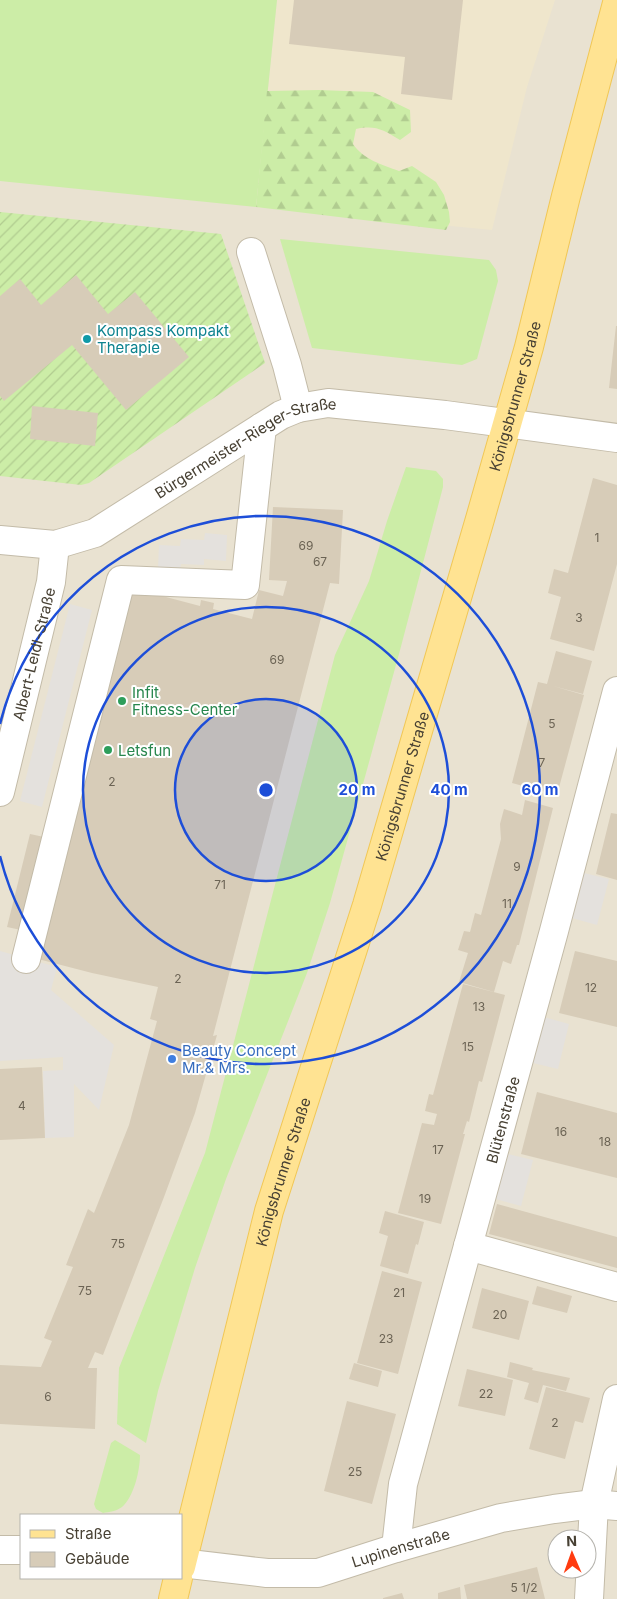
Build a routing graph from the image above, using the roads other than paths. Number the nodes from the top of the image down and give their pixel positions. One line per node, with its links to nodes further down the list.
1 (617, 3): 4 (main road, Königsbrunner Straße)
2 (251, 252): 3 (street)
3 (298, 408): 4 (street, Bürgermeister-Rieger-Straße); 5 (street, Bürgermeister-Rieger-Straße)
4 (507, 424): 6 (street, Bürgermeister-Rieger-Straße); 20 (main road, Königsbrunner Straße)
5 (262, 427): 8 (street, Bürgermeister-Rieger-Straße); 12 (street)
6 (617, 438)
7 (0, 540): 8 (street, Bürgermeister-Rieger-Straße)
8 (55, 545): 11 (street, Albert-Leidl-Straße)
9 (617, 691): 10 (street, Blütenstraße)
10 (606, 780): 13 (street, Blütenstraße)
11 (0, 792)
12 (26, 959)
13 (468, 1246): 14 (street); 17 (street, Blütenstraße)
14 (617, 1286)
15 (617, 1399): 16 (street)
16 (606, 1505): 17 (street, Lupinenstraße); 24 (street)
17 (396, 1548): 21 (street, Lupinenstraße)
18 (0, 1550): 19 (street)
19 (20, 1550)
20 (182, 1564)
21 (182, 1568)
22 (178, 1579): 23 (main road, Königsbrunner Straße)
23 (173, 1599)
24 (589, 1599)

